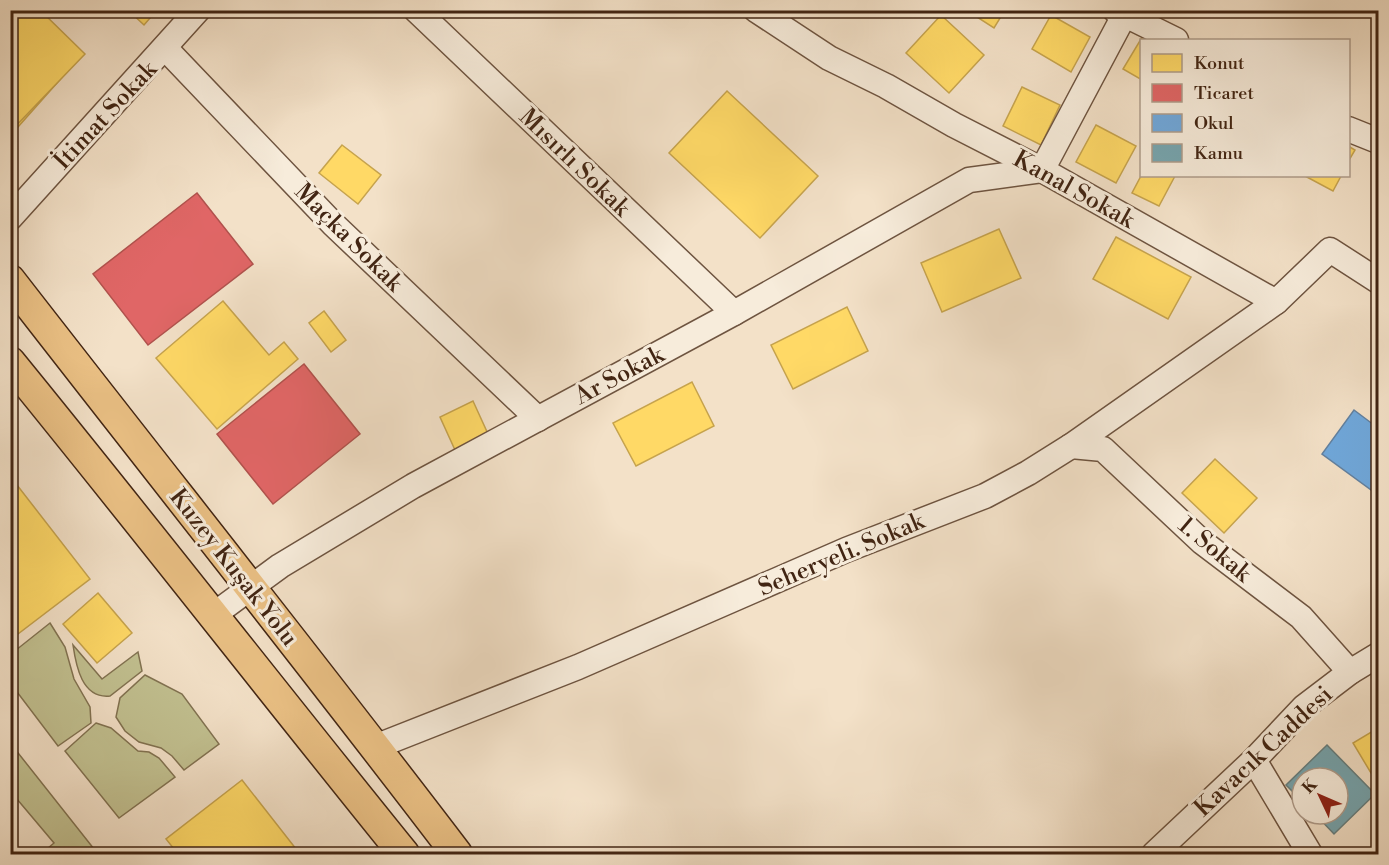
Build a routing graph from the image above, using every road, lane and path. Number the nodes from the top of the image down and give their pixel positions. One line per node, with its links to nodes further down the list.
1 (198, 10): 6 (street, İtimat Sokak)
2 (416, 10): 14 (street, Mısırlı Sokak)
3 (756, 10): 9 (street, Kanal Sokak)
4 (1122, 12): 5 (street); 9 (street)
5 (1174, 39)
6 (166, 49): 10 (street, İtimat Sokak); 16 (street, Maçka Sokak)
7 (1350, 130): 8 (street)
8 (1378, 141)
9 (1042, 170): 13 (street, Kanal Sokak); 14 (street, Ar Sokak)
10 (10, 218)
11 (10, 280): 18 (main road, Kuzey Kuşak Yolu)
12 (1378, 281): 13 (street)
13 (1276, 302): 17 (street, Seheryeli. Sokak)
14 (734, 313): 16 (street, Ar Sokak)
15 (10, 362): 19 (main road, Kuzey Kuşak Yolu)
16 (538, 419): 18 (street, Ar Sokak)
17 (1071, 446): 21 (street, 1. Sokak); 22 (street, Seheryeli. Sokak)
18 (251, 586): 19 (street, Ar Sokak); 22 (main road, Kuzey Kuşak Yolu)
19 (212, 616): 24 (main road, Kuzey Kuşak Yolu)
20 (1378, 655): 21 (street, Kavacık Caddesi)
21 (1350, 672): 23 (street, Kavacık Caddesi)
22 (375, 747): 25 (main road, Kuzey Kuşak Yolu)
23 (1254, 760): 26 (street, Kavacık Caddesi); 27 (street)
24 (404, 855)
25 (457, 855)
26 (1154, 855)
27 (1310, 855)

